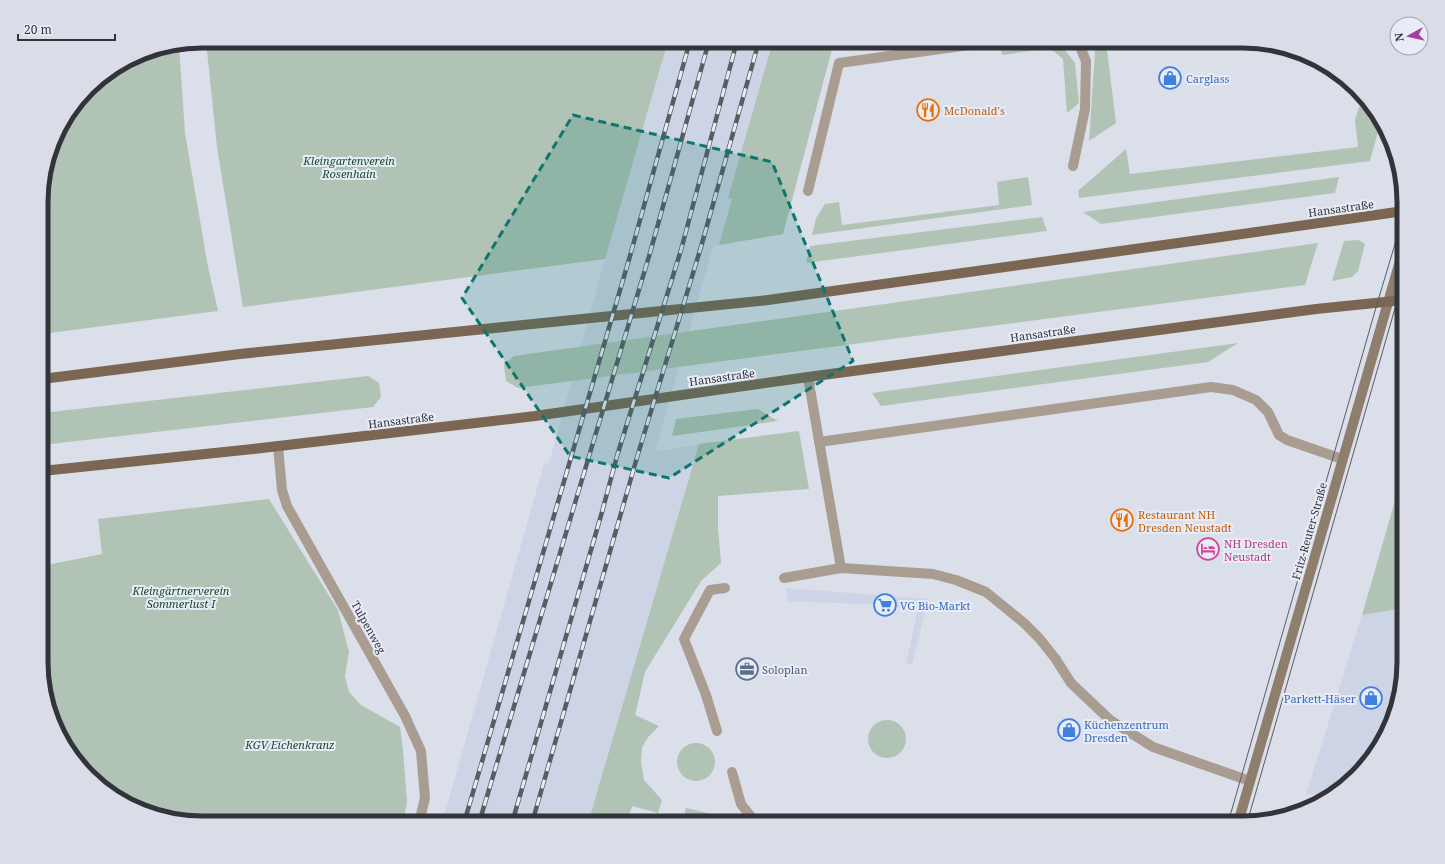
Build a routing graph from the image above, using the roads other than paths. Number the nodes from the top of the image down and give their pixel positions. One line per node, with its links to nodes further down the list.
1 (947, 48): 4 (lane)
2 (1081, 48): 3 (lane)
3 (1073, 166)
4 (808, 191)
5 (1397, 212): 10 (main road, Hansastraße)
6 (1397, 270): 8 (main road, Fritz-Reuter-Straße)
7 (1397, 301): 8 (main road, Hansastraße)
8 (1387, 302): 9 (main road, Hansastraße); 13 (main road, Fritz-Reuter-Straße)
9 (808, 377): 11 (lane); 12 (main road, Hansastraße)
10 (48, 378)
11 (819, 442): 13 (lane); 15 (lane)
12 (278, 446): 14 (main road, Hansastraße); 21 (lane, Tulpenweg)
13 (1342, 460): 20 (main road, Fritz-Reuter-Straße)
14 (48, 470)
15 (841, 568): 16 (lane); 20 (lane)
16 (784, 578)
17 (724, 588): 18 (lane)
18 (717, 731)
19 (732, 772): 22 (lane)
20 (1250, 781): 23 (main road, Fritz-Reuter-Straße)
21 (420, 816)
22 (750, 816)
23 (1240, 816)

